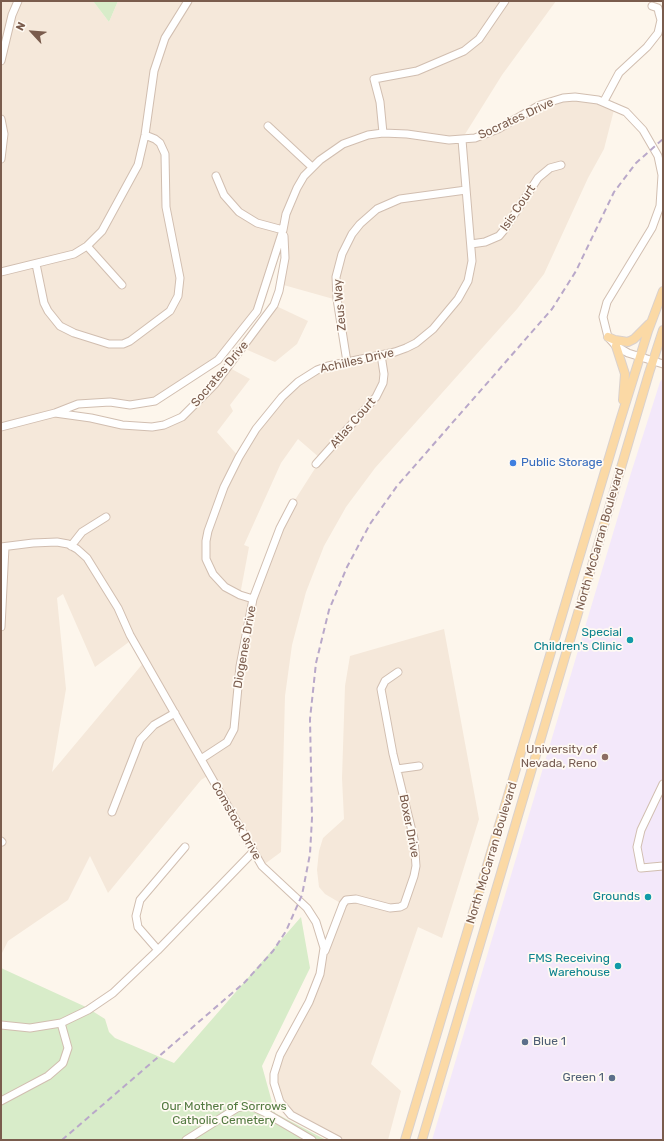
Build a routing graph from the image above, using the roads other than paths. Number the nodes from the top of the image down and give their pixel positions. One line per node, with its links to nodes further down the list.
1 (18, 1): 6 (street)
2 (188, 1): 12 (street)
3 (505, 1): 11 (street)
4 (652, 6): 8 (street)
5 (1, 27): 6 (street)
6 (9, 29): 7 (street)
7 (1, 61)
8 (604, 101): 13 (street, Socrates Drive); 28 (street, Socrates Drive)
9 (1, 119): 14 (street)
10 (268, 126): 16 (street)
11 (383, 133): 13 (street, Socrates Drive); 16 (street, Socrates Drive)
12 (145, 135): 21 (street); 22 (street)
13 (462, 140): 18 (street, Achilles Drive)
14 (1, 159)
15 (561, 165): 20 (street, Isis Court)
16 (312, 167): 19 (street, Socrates Drive)
17 (216, 176): 19 (street)
18 (466, 190): 20 (street, Achilles Drive); 33 (street, Zeus Way)
19 (283, 230): 35 (street, Socrates Drive); 35 (street, Socrates Drive)
20 (471, 244): 30 (street, Achilles Drive)
21 (87, 246): 22 (street); 24 (street)
22 (36, 264): 23 (street)
23 (1, 272)
24 (122, 285)
25 (663, 291): 26 (main road, North McCarran Boulevard)
26 (652, 320): 28 (main road); 31 (main road, North McCarran Boulevard)
27 (663, 330): 32 (main road, North McCarran Boulevard)
28 (608, 337): 29 (street, Socrates Drive)
29 (616, 346): 31 (street, Socrates Drive); 36 (main road)
30 (381, 355): 33 (street, Achilles Drive); 38 (street, Atlas Court)
31 (640, 357): 32 (street, Socrates Drive); 36 (main road, North McCarran Boulevard)
32 (652, 361): 34 (street, Socrates Drive); 65 (main road, North McCarran Boulevard)
33 (347, 362): 43 (street, Achilles Drive)
34 (663, 364)
35 (55, 413): 37 (street, Socrates Drive)
36 (620, 421): 64 (main road, North McCarran Boulevard)
37 (1, 426)
38 (316, 464)
39 (293, 503): 43 (street, Diogenes Drive)
40 (106, 518): 41 (street)
41 (72, 546): 42 (street, Comstock Drive); 46 (street, Comstock Drive)
42 (3, 547): 44 (street)
43 (253, 598): 47 (street, Diogenes Drive)
44 (1, 628)
45 (398, 672): 49 (street, Boxer Drive)
46 (175, 713): 47 (street, Comstock Drive); 51 (street)
47 (201, 759): 53 (street, Comstock Drive)
48 (419, 766): 49 (street)
49 (397, 769): 56 (street, Boxer Drive)
50 (663, 784): 54 (street)
51 (112, 812)
52 (185, 847): 55 (street)
53 (253, 852): 55 (street); 56 (street, Comstock Drive)
54 (663, 866)
55 (158, 950): 57 (street)
56 (324, 955): 60 (street, Comstock Drive)
57 (61, 1023): 58 (street); 59 (street)
58 (1, 1025)
59 (1, 1100)
60 (326, 1138): 63 (street, Comstock Drive)
61 (186, 1140): 62 (street)
62 (312, 1140)
63 (338, 1140)
64 (405, 1140)
65 (422, 1140)

